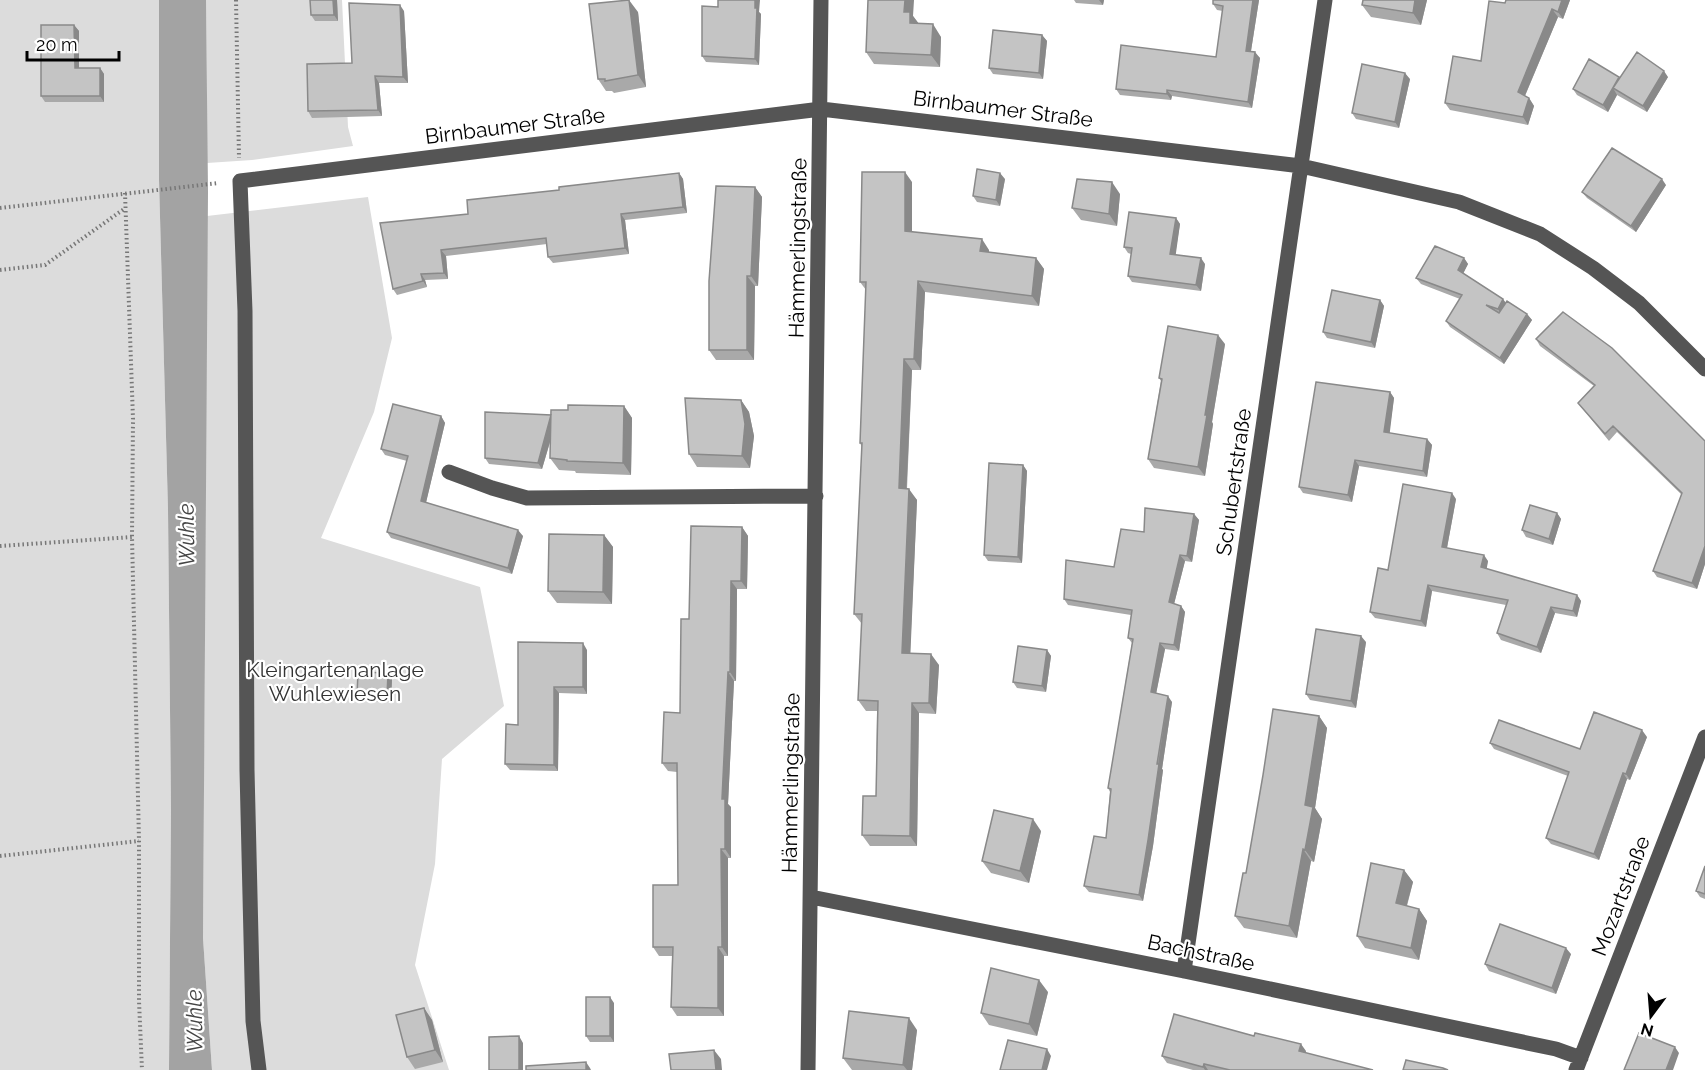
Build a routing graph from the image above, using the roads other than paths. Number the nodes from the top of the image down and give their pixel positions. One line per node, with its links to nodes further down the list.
1 (821, 0): 3 (street, Hämmerlingstraße)
2 (1325, 0): 4 (street, Schubertstraße)
3 (821, 109): 4 (street, Birnbaumer Straße); 7 (street, Hämmerlingstraße); 12 (street, Birnbaumer Straße)
4 (1301, 166): 5 (street, Birnbaumer Straße); 10 (street, Schubertstraße)
5 (1705, 369)
6 (449, 472): 7 (street)
7 (816, 496): 9 (street, Hämmerlingstraße)
8 (1705, 736): 11 (street, Mozartstraße)
9 (811, 897): 10 (street, Bachstraße); 13 (street, Hämmerlingstraße)
10 (1184, 971): 11 (street, Bachstraße)
11 (1578, 1064)
12 (259, 1070)
13 (808, 1070)

